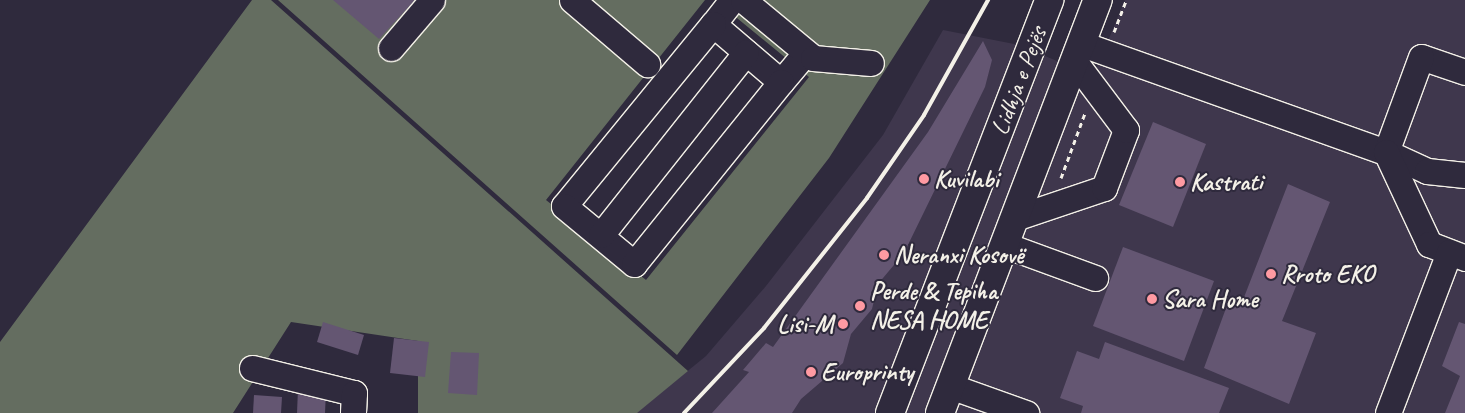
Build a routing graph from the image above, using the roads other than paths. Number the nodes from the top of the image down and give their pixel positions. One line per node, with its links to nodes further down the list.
1 (432, 0): 8 (street)
2 (572, 0): 13 (street)
3 (732, 0): 7 (street)
4 (743, 0): 10 (street)
5 (1049, 0): 26 (highway, Lidhja e Pejës)
6 (1098, 0): 11 (highway, Lidhja e Pejës)
7 (713, 24): 9 (street); 19 (street)
8 (391, 48)
9 (746, 52): 15 (street); 19 (street)
10 (805, 53): 12 (street); 15 (street)
11 (1088, 53): 16 (street); 18 (highway, Lidhja e Pejës); 18 (street)
12 (870, 63)
13 (647, 64)
14 (1465, 72): 16 (street)
15 (781, 82): 19 (street)
16 (1386, 152): 17 (street); 21 (street)
17 (1465, 175)
18 (1015, 218): 20 (highway, Lidhja e Pejës)
19 (601, 235)
20 (1005, 245): 22 (street); 24 (highway, Lidhja e Pejës)
21 (1446, 256): 29 (street)
22 (1095, 278)
23 (252, 368): 25 (street)
24 (950, 386): 27 (highway, Lidhja e Pejës); 28 (street)
25 (353, 413)
26 (890, 413)
27 (940, 413)
28 (1026, 413)
29 (1388, 413)

